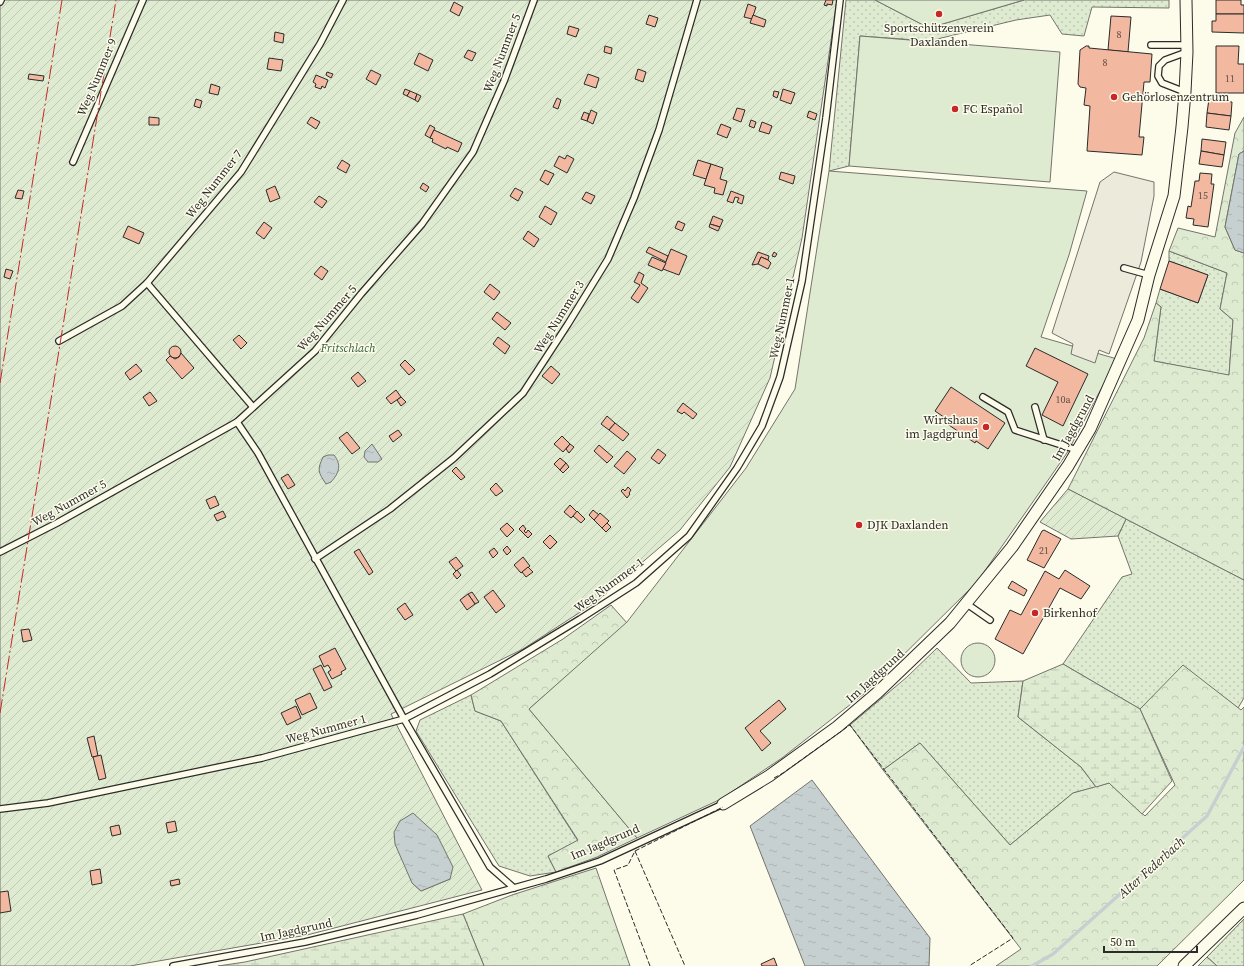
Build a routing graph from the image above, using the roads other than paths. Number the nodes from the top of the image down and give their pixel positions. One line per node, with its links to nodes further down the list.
1 (143, 0): 10 (lane, Weg Nummer 9)
2 (343, 0): 13 (lane, Weg Nummer 7)
3 (534, 0): 16 (lane, Weg Nummer 5)
4 (697, 0): 22 (lane, Weg Nummer 3)
5 (840, 0): 25 (lane, Weg Nummer 1)
6 (1186, 0): 8 (street, Im Jagdgrund)
7 (1151, 45): 8 (lane)
8 (1187, 49): 9 (street, Im Jagdgrund); 9 (lane)
9 (1185, 92): 12 (street, Im Jagdgrund)
10 (72, 162)
11 (1124, 268): 12 (lane)
12 (1149, 275): 20 (street, Im Jagdgrund)
13 (147, 283): 14 (lane, Weg Nummer 7); 16 (lane)
14 (59, 340)
15 (983, 396): 19 (lane)
16 (253, 407): 18 (lane, Weg Nummer 5)
17 (1035, 407): 19 (lane)
18 (237, 422): 21 (lane, Weg Nummer 5); 22 (lane)
19 (1044, 440): 20 (lane)
20 (1077, 450): 23 (street, Im Jagdgrund)
21 (0, 552)
22 (315, 559): 25 (lane)
23 (967, 604): 24 (lane); 26 (street, Im Jagdgrund)
24 (990, 620)
25 (404, 719): 27 (lane, Weg Nummer 1); 28 (lane)
26 (723, 804): 28 (lane, Im Jagdgrund)
27 (0, 809)
28 (514, 888): 30 (lane, Im Jagdgrund)
29 (1244, 908): 31 (street)
30 (173, 966)
31 (1184, 966)

